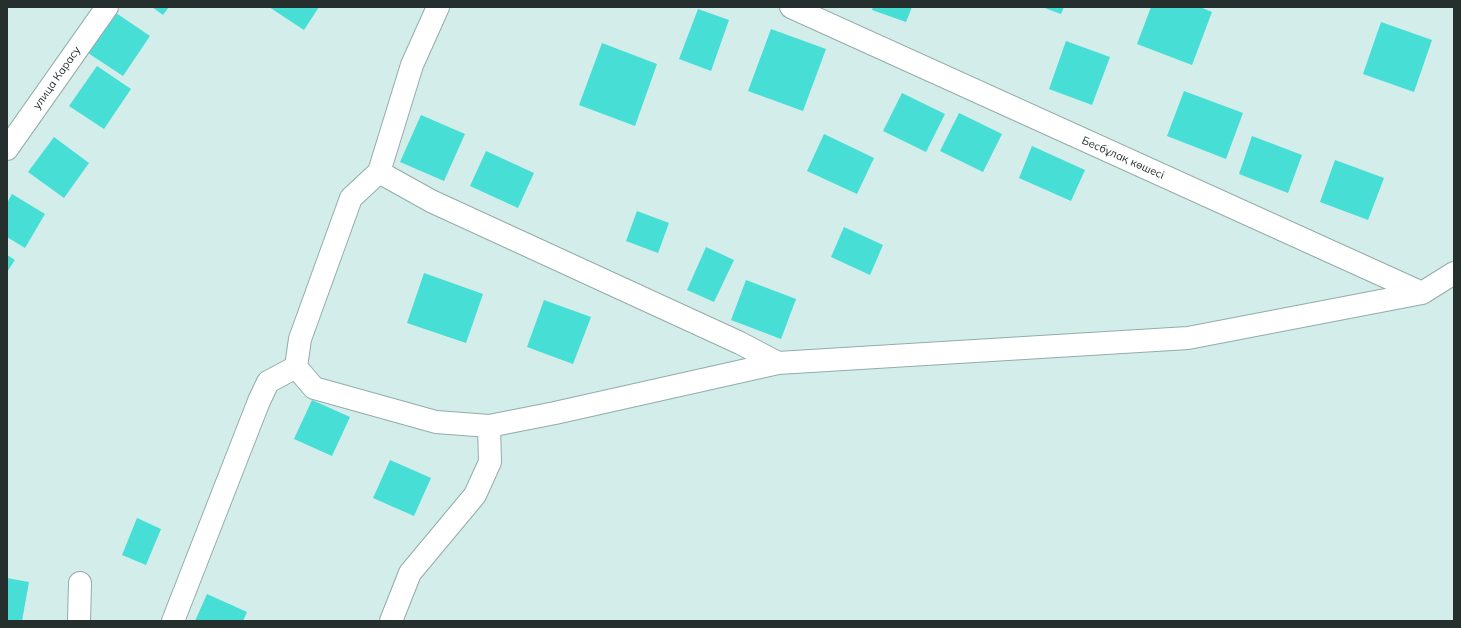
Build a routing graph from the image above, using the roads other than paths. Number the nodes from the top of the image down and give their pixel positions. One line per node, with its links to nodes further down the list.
1 (107, 7): 4 (street, улица Карасу)
2 (438, 7): 5 (street)
3 (791, 7): 7 (street, Бесбұлақ көшесі)
4 (7, 149)
5 (379, 172): 8 (street); 9 (street)
6 (1454, 273): 7 (street)
7 (1422, 292): 8 (street)
8 (778, 363): 10 (street)
9 (296, 367): 10 (street); 13 (street)
10 (489, 426): 14 (street)
11 (80, 583): 12 (street)
12 (79, 621)
13 (173, 621)
14 (391, 621)

